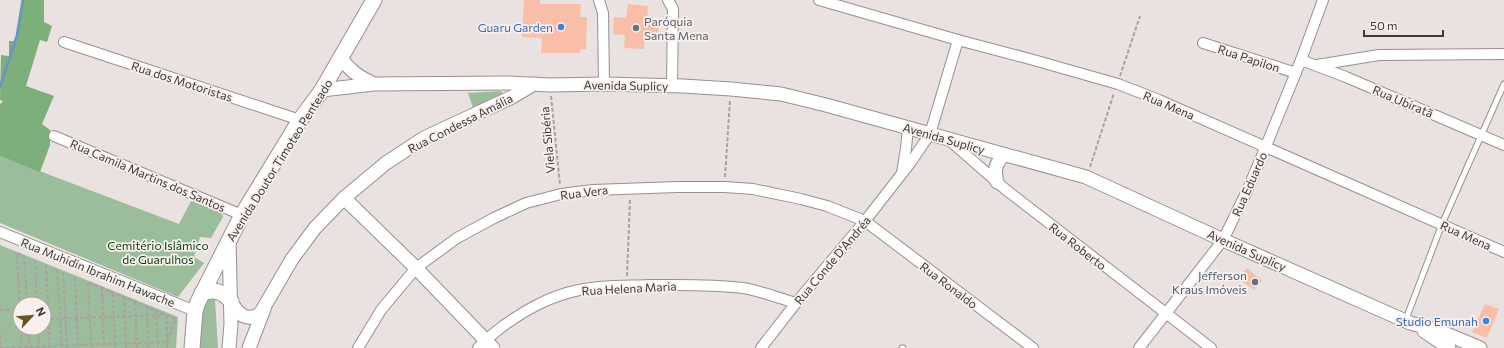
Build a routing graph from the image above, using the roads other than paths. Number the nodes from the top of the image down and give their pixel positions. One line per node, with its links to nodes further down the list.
1 (374, 0): 13 (main road, Avenida Doutor Timoteo Penteado)
2 (599, 0): 8 (street)
3 (606, 0): 8 (street)
4 (678, 0): 7 (street)
5 (820, 0): 9 (street, Rua Mena)
6 (1323, 0): 14 (street, Rua Eduardo)
7 (671, 5): 21 (street)
8 (603, 13): 19 (street)
9 (958, 40): 25 (street, Rua Conde D'Andréa); 30 (street, Rua Mena)
10 (64, 42): 23 (street, Rua dos Motoristas)
11 (1203, 43): 16 (street, Rua Papilon)
12 (1504, 54): 15 (street)
13 (340, 58): 17 (street, Avenida Suplicy); 22 (main road, Avenida Doutor Timoteo Penteado)
14 (1301, 60): 15 (street, Rua Ubiratã); 16 (street, Rua Eduardo)
15 (1316, 65): 26 (street, Rua Ubiratã)
16 (1296, 73): 30 (street, Rua Eduardo)
17 (374, 84): 18 (street, Avenida Suplicy); 22 (street, Avenida Suplicy)
18 (534, 84): 19 (street, Avenida Suplicy); 34 (street, Rua Condessa Amália)
19 (604, 84): 21 (street, Avenida Suplicy)
20 (1504, 84): 26 (lane)
21 (672, 86): 24 (street, Avenida Suplicy)
22 (322, 90): 23 (main road, Avenida Doutor Timoteo Penteado)
23 (300, 120): 35 (main road, Avenida Doutor Timoteo Penteado)
24 (908, 128): 25 (street, Avenida Suplicy); 32 (street, Rua Conde D'Andréa)
25 (930, 134): 28 (street, Avenida Suplicy); 32 (street, Rua Conde D'Andréa)
26 (1481, 134): 29 (street, Rua Ubiratã); 37 (lane)
27 (54, 136): 35 (street, Rua Camila Martins dos Santos)
28 (949, 140): 31 (street, Avenida Suplicy); 33 (street, Rua Roberto)
29 (1504, 145)
30 (1266, 146): 37 (street, Rua Mena); 40 (street, Rua Eduardo)
31 (1004, 155): 33 (street); 40 (street, Avenida Suplicy)
32 (902, 173): 36 (street, Rua Conde D'Andréa)
33 (997, 182): 48 (street, Rua Roberto)
34 (344, 198): 42 (street); 46 (street, Rua Condessa Amália)
35 (242, 215): 39 (main road, Avenida Doutor Timoteo Penteado)
36 (865, 221): 42 (street, Rua Vera); 45 (street, Rua Conde D'Andréa); 56 (street, Rua Ronaldo)
37 (1442, 224): 41 (street, Rua Mena); 49 (lane)
38 (0, 232): 47 (street, Rua Muhidin Ibrahim Hawache)
39 (229, 239): 43 (main road, Avenida Doutor Timoteo Penteado); 44 (street)
40 (1223, 240): 48 (street, Rua Eduardo); 49 (street, Avenida Suplicy)
41 (1504, 252)
42 (416, 268): 50 (street); 54 (street, Rua Vera)
43 (202, 293): 44 (main road); 47 (main road, Avenida Doutor Timoteo Penteado)
44 (230, 302): 46 (street, Rua Condessa Amália); 52 (street)
45 (796, 303): 50 (street, Rua Helena Maria); 55 (street, Rua Conde D'Andréa)
46 (264, 308): 53 (street, Rua Condessa Amália)
47 (195, 311): 51 (main road, Avenida Doutor Timoteo Penteado)
48 (1166, 314): 57 (street, Rua Eduardo); 58 (street, Rua Roberto)
49 (1408, 321): 59 (street); 60 (street, Avenida Suplicy)
50 (485, 345)
51 (192, 348)
52 (229, 348)
53 (249, 348)
54 (358, 348)
55 (761, 348)
56 (1033, 348)
57 (1139, 348)
58 (1211, 348)
59 (1449, 348)
60 (1480, 348)

